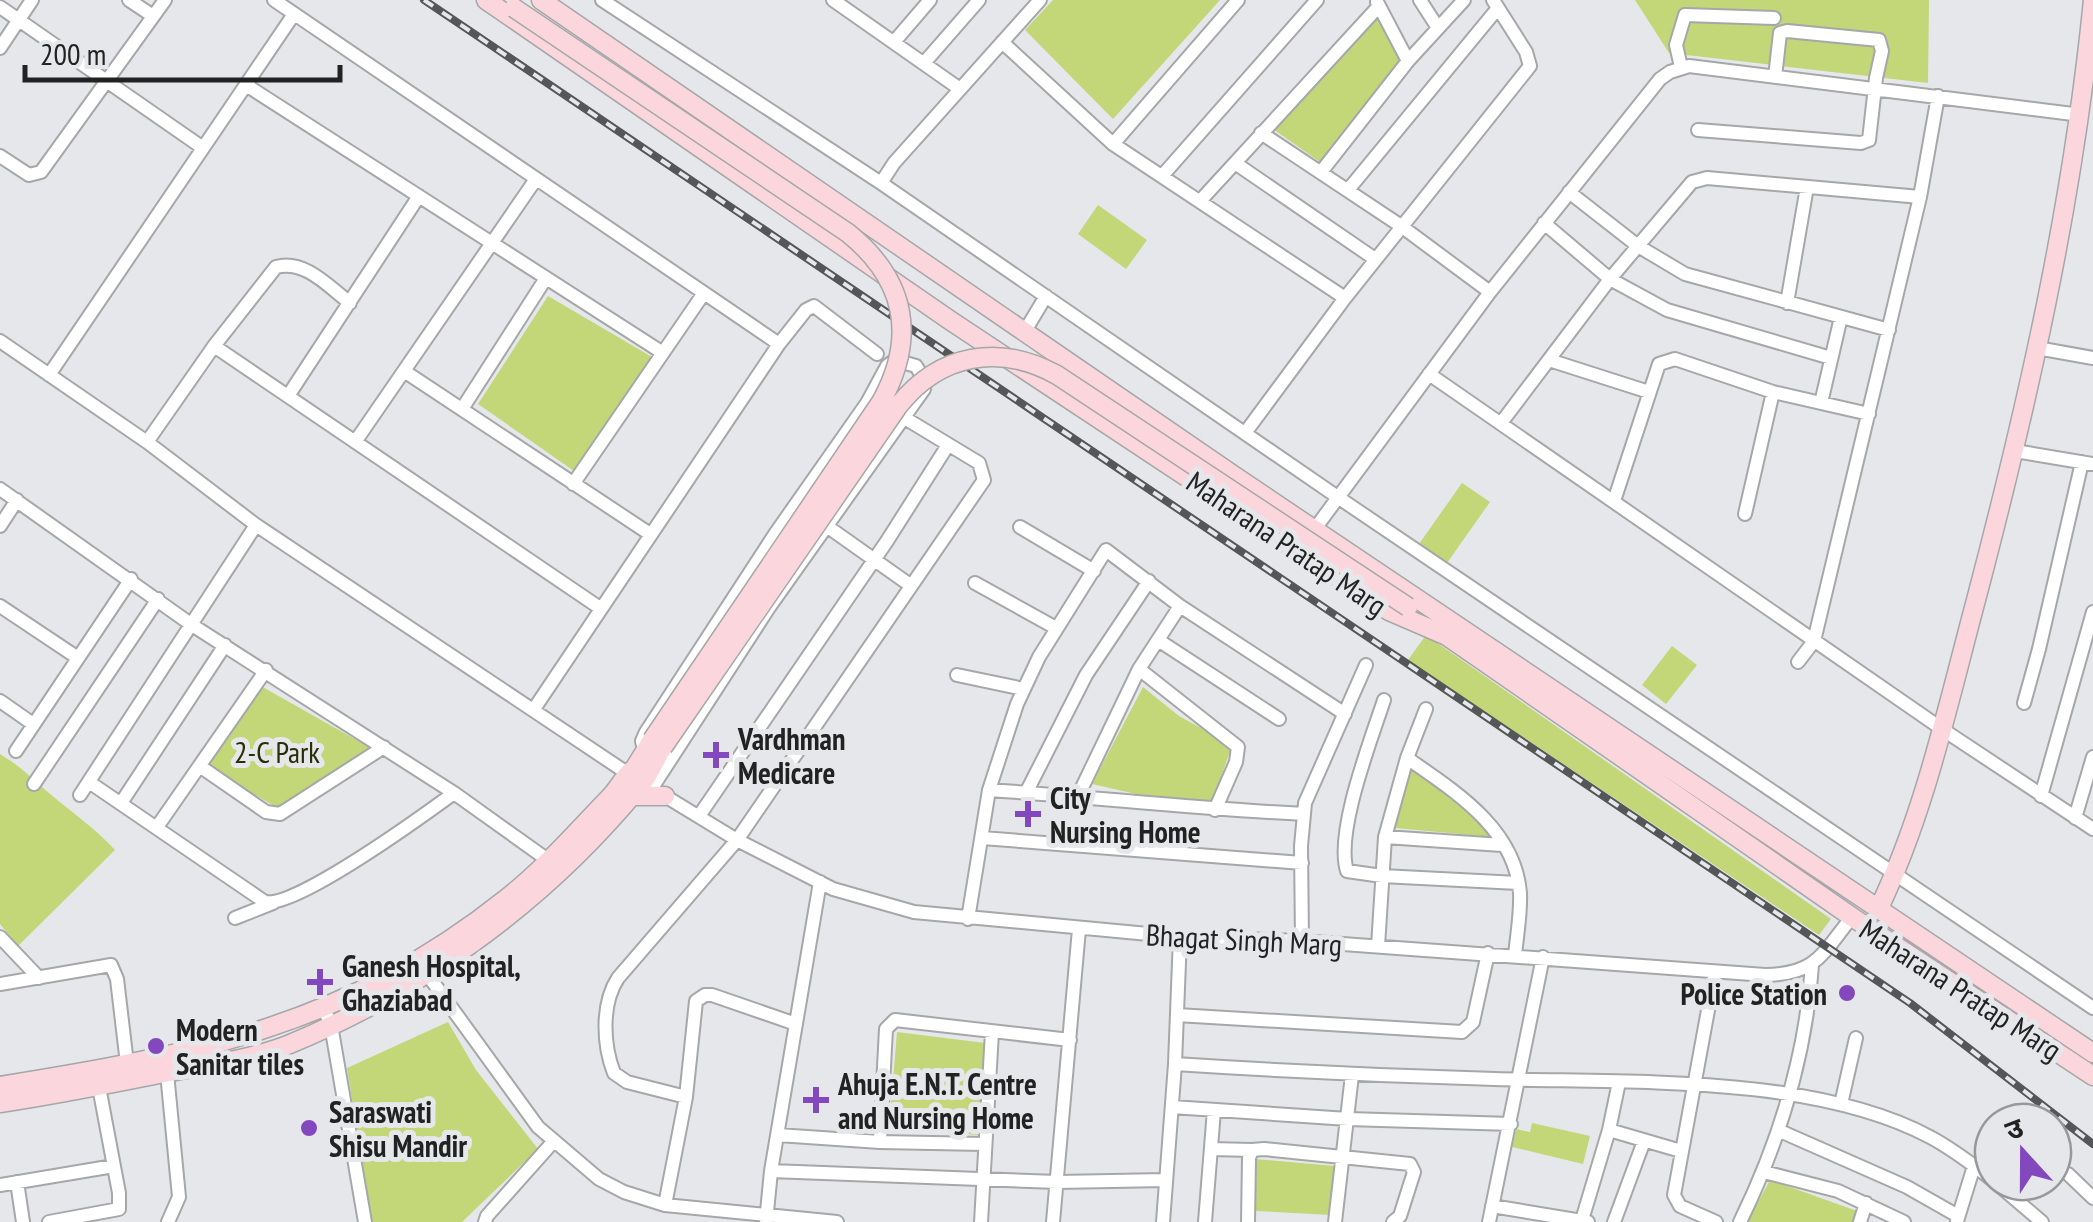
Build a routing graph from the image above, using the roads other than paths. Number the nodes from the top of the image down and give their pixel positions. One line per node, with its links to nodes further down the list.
1 (32, 0): 25 (street)
2 (129, 0): 23 (street)
3 (165, 0): 23 (street)
4 (274, 0): 22 (street)
5 (486, 0): 86 (street, Maharana Pratap Marg)
6 (542, 0): 20 (street, Maharana Pratap Marg)
7 (602, 0): 50 (street)
8 (834, 0): 27 (street)
9 (930, 0): 27 (street)
10 (980, 0): 31 (street)
11 (1040, 0): 28 (street)
12 (1238, 0): 43 (street)
13 (1316, 0): 48 (street)
14 (1420, 0): 26 (street)
15 (1464, 0): 26 (street)
16 (2092, 0): 38 (street)
17 (1378, 3): 30 (street); 42 (street)
18 (508, 4): 148 (street, bridge)
19 (1496, 4): 52 (street); 58 (street)
20 (565, 6): 72 (street, Maharana Pratap Marg)
21 (0, 7): 25 (street)
22 (294, 14): 35 (street); 49 (street)
23 (153, 16): 34 (street)
24 (1774, 18): 32 (street)
25 (19, 20): 29 (street); 34 (street)
26 (1438, 28): 30 (street)
27 (894, 42): 31 (street)
28 (1002, 42): 36 (street); 43 (street)
29 (0, 48)
30 (1408, 61): 47 (street)
31 (924, 63): 36 (street)
32 (1681, 67): 33 (street); 53 (street)
33 (1775, 77): 37 (street); 37 (street)
34 (106, 81): 44 (street); 45 (street)
35 (246, 85): 44 (street); 54 (street)
36 (960, 89): 50 (street)
37 (1874, 90): 39 (street); 41 (street)
38 (2088, 91): 40 (street)
39 (1938, 96): 40 (street); 55 (street)
40 (2081, 115): 76 (street)
41 (1698, 130)
42 (1261, 132): 46 (street); 47 (street)
43 (1114, 144): 48 (street)
44 (203, 148): 85 (street)
45 (0, 156)
46 (1234, 163): 56 (street); 61 (street)
47 (1320, 172): 52 (street)
48 (1162, 176): 56 (street)
49 (536, 178): 59 (street); 65 (street)
50 (881, 183): 66 (street)
51 (1807, 187): 55 (street); 60 (street); 69 (street)
52 (1348, 190): 58 (street)
53 (1569, 192): 57 (street); 60 (street)
54 (419, 196): 59 (street); 68 (street)
55 (1920, 196): 71 (street)
56 (1200, 202): 67 (street)
57 (1544, 223): 63 (street); 64 (street)
58 (1402, 226): 61 (street); 64 (street)
59 (492, 243): 62 (street); 83 (street)
60 (1638, 246): 63 (street); 69 (street)
61 (1375, 260): 67 (street)
62 (546, 278): 78 (street); 92 (street)
63 (1610, 278): 80 (street); 82 (street)
64 (1490, 292): 84 (street)
65 (704, 293): 74 (street); 78 (street)
66 (1046, 296): 72 (street); 96 (street)
67 (1345, 298): 96 (street)
68 (350, 303): 75 (street); 89 (street)
69 (1788, 303): 70 (street)
70 (1841, 318): 71 (street); 80 (street)
71 (1889, 330): 93 (street)
72 (1025, 331): 77 (street, Maharana Pratap Marg)
73 (0, 341): 85 (street, Bhagat Singh Marg)
74 (779, 344): 79 (street); 113 (street)
75 (214, 346): 89 (street); 97 (street)
76 (2037, 348): 81 (street); 100 (street)
77 (1052, 350): 86 (street); 112 (street, Maharana Pratap Marg)
78 (663, 353): 102 (street)
79 (877, 354)
80 (1831, 358): 91 (street)
81 (2093, 358)
82 (1550, 360): 87 (street); 95 (street)
83 (404, 371): 92 (street); 98 (street)
84 (1428, 374): 95 (street); 104 (street)
85 (49, 375): 97 (street, Bhagat Singh Marg)
86 (1036, 376): 126 (street, Maharana Pratap Marg)
87 (1649, 392): 88 (street); 106 (street)
88 (1773, 392): 91 (street); 107 (street)
89 (288, 396): 98 (street)
90 (870, 398): 94 (street); 94 (street); 148 (street)
91 (1820, 403): 93 (street)
92 (462, 410): 102 (street)
93 (1869, 414): 129 (street)
94 (904, 418): 99 (street); 110 (street)
95 (1500, 422): 106 (street)
96 (1245, 433): 104 (street)
97 (147, 442): 108 (street, Bhagat Singh Marg)
98 (355, 442): 123 (street)
99 (948, 444): 114 (street); 119 (street)
100 (2015, 452): 101 (street); 146 (street)
101 (2088, 463): 140 (street)
102 (573, 484): 113 (street)
103 (0, 488): 105 (street)
104 (1338, 498): 112 (street); 177 (street)
105 (17, 500): 109 (street); 116 (street)
106 (1614, 501): 129 (street)
107 (1745, 514)
108 (256, 525): 125 (street); 141 (street, Bhagat Singh Marg)
109 (0, 526)
110 (828, 527): 114 (street); 155 (street)
111 (1020, 527): 115 (street)
112 (1314, 530): 147 (street, Maharana Pratap Marg)
113 (650, 534): 123 (street)
114 (875, 559): 119 (street); 166 (street)
115 (1094, 570): 117 (street); 127 (street)
116 (130, 579): 120 (street); 131 (street)
117 (1149, 581): 122 (street); 158 (street)
118 (975, 584): 127 (street)
119 (910, 585): 173 (street)
120 (158, 599): 125 (street); 156 (street)
121 (0, 606): 131 (street)
122 (1180, 606): 128 (street); 143 (street)
123 (600, 608): 141 (street)
124 (2093, 612): 162 (street)
125 (192, 625): 130 (street); 154 (street)
126 (1430, 627): 147 (street, Maharana Pratap Marg); 148 (street, bridge)
127 (1056, 628): 137 (street)
128 (1158, 640): 134 (street); 144 (street)
129 (1814, 641): 132 (street); 146 (street)
130 (224, 645): 135 (street); 163 (street)
131 (78, 658): 145 (street)
132 (1798, 662)
133 (1366, 665): 143 (street)
134 (1139, 669): 161 (street); 164 (street)
135 (266, 670): 149 (street); 153 (street)
136 (956, 675): 137 (street)
137 (1024, 689): 157 (street)
138 (1384, 700): 178 (street)
139 (0, 701): 145 (street)
140 (2024, 703)
141 (534, 708): 155 (street, Bhagat Singh Marg)
142 (1426, 709): 152 (street)
143 (1345, 714): 165 (street)
144 (1279, 719)
145 (34, 724): 150 (street)
146 (1942, 730): 162 (street); 177 (street)
147 (1611, 739): 168 (street, Maharana Pratap Marg)
148 (653, 746): 155 (street)
149 (384, 747): 153 (street); 159 (street)
150 (16, 751)
151 (2093, 757): 167 (street)
152 (1408, 758): 171 (street); 174 (street)
153 (201, 767): 169 (street)
154 (89, 782): 160 (street); 163 (street)
155 (642, 783): 166 (street, Bhagat Singh Marg); 176 (street)
156 (34, 784)
157 (989, 790): 158 (street); 172 (street)
158 (1026, 793): 161 (street)
159 (454, 794): 176 (street); 181 (street)
160 (80, 795)
161 (1078, 796): 164 (street)
162 (2041, 796): 167 (street)
163 (120, 803): 169 (street)
164 (1214, 810): 165 (street)
165 (1304, 814): 175 (street)
166 (698, 816): 173 (street, Bhagat Singh Marg)
167 (2075, 818): 170 (street)
168 (1737, 825): 182 (street, Maharana Pratap Marg); 183 (street, Maharana Pratap Marg)
169 (156, 827): 181 (street)
170 (2093, 830)
171 (1385, 836): 174 (street); 178 (street)
172 (982, 838): 175 (street); 185 (street)
173 (737, 840): 179 (street, Bhagat Singh Marg); 220 (street)
174 (1502, 844): 180 (street)
175 (1302, 864): 189 (street)
176 (556, 867): 195 (street)
177 (1896, 874): 182 (street); 201 (street)
178 (1382, 876): 180 (street); 190 (street)
179 (820, 882): 185 (street, Bhagat Singh Marg); 204 (street)
180 (1518, 883): 192 (street)
181 (273, 903): 184 (street)
182 (1878, 910): 199 (street, Maharana Pratap Marg)
183 (1852, 916): 194 (street); 200 (street, Maharana Pratap Marg)
184 (235, 918)
185 (968, 919): 186 (street, Bhagat Singh Marg)
186 (1079, 928): 188 (street, Bhagat Singh Marg); 207 (street)
187 (0, 937): 197 (street)
188 (1180, 937): 189 (street, Bhagat Singh Marg); 202 (street)
189 (1302, 941): 190 (street, Bhagat Singh Marg)
190 (1378, 946): 191 (street, Bhagat Singh Marg)
191 (1488, 953): 192 (street, Bhagat Singh Marg); 202 (street)
192 (1514, 956): 193 (street, Bhagat Singh Marg)
193 (1543, 957): 196 (street, Bhagat Singh Marg); 214 (street)
194 (1812, 965): 196 (street, Bhagat Singh Marg); 219 (street)
195 (422, 967): 203 (street); 231 (street)
196 (1715, 972): 217 (street)
197 (39, 978): 198 (street); 210 (street)
198 (0, 984)
199 (1995, 987): 200 (street); 208 (street, Maharana Pratap Marg)
200 (1985, 1004): 213 (street, Maharana Pratap Marg)
201 (2093, 1008)
202 (1177, 1016): 209 (street)
203 (327, 1017): 210 (street); 211 (street); 262 (street)
204 (796, 1024): 220 (street); 229 (street)
205 (992, 1032): 207 (street); 232 (street); 233 (street)
206 (1856, 1038): 222 (street)
207 (1070, 1040): 247 (street)
208 (2093, 1054)
209 (1175, 1064): 212 (street); 223 (street)
210 (128, 1073): 211 (street); 216 (street); 218 (street)
211 (168, 1073): 261 (street)
212 (1352, 1075): 214 (street); 225 (street)
213 (2093, 1076)
214 (1518, 1080): 215 (street); 226 (street)
215 (1620, 1082): 217 (street); 227 (street)
216 (0, 1086)
217 (1694, 1086): 219 (street); 236 (street)
218 (99, 1087): 221 (street); 239 (street)
219 (1792, 1094): 222 (street); 228 (street)
220 (686, 1097): 252 (street)
221 (0, 1103)
222 (1841, 1104): 238 (street)
223 (1172, 1107): 224 (street); 245 (street)
224 (1214, 1110): 225 (street); 234 (street)
225 (1348, 1119): 226 (street); 237 (street)
226 (1511, 1124): 253 (street)
227 (1609, 1130): 230 (street); 257 (street)
228 (1780, 1131): 242 (street); 254 (street)
229 (778, 1135): 232 (street); 241 (street)
230 (1644, 1141): 236 (street); 273 (street)
231 (553, 1142): 252 (street); 263 (street)
232 (880, 1142): 233 (street)
233 (984, 1144): 244 (street)
234 (1211, 1149): 235 (street); 268 (street)
235 (1252, 1150): 237 (street); 269 (street)
236 (1681, 1151): 256 (street)
237 (1345, 1159): 270 (street); 271 (street)
238 (1973, 1165)
239 (114, 1166): 246 (street); 260 (street)
240 (1973, 1169): 254 (street)
241 (771, 1172): 244 (street); 255 (street)
242 (1764, 1172): 251 (street); 274 (street)
243 (2073, 1179): 249 (street)
244 (983, 1180): 247 (street); 265 (street)
245 (1166, 1180): 247 (street); 267 (street)
246 (16, 1182): 248 (street); 259 (street)
247 (1057, 1182): 266 (street)
248 (0, 1184)
249 (2093, 1198)
250 (2019, 1202): 276 (street)
251 (1866, 1203): 258 (street); 275 (street)
252 (665, 1205): 255 (street)
253 (1492, 1206): 257 (street); 272 (street)
254 (1957, 1219)
255 (766, 1220): 264 (street)
256 (1708, 1220)
257 (1577, 1221)
258 (1899, 1221)
259 (24, 1222)
260 (49, 1222)
261 (168, 1222)
262 (365, 1222)
263 (485, 1222)
264 (837, 1222)
265 (981, 1222)
266 (1053, 1222)
267 (1163, 1222)
268 (1206, 1222)
269 (1248, 1222)
270 (1336, 1222)
271 (1394, 1222)
272 (1489, 1222)
273 (1614, 1222)
274 (1740, 1222)
275 (1860, 1222)
276 (2042, 1222)

